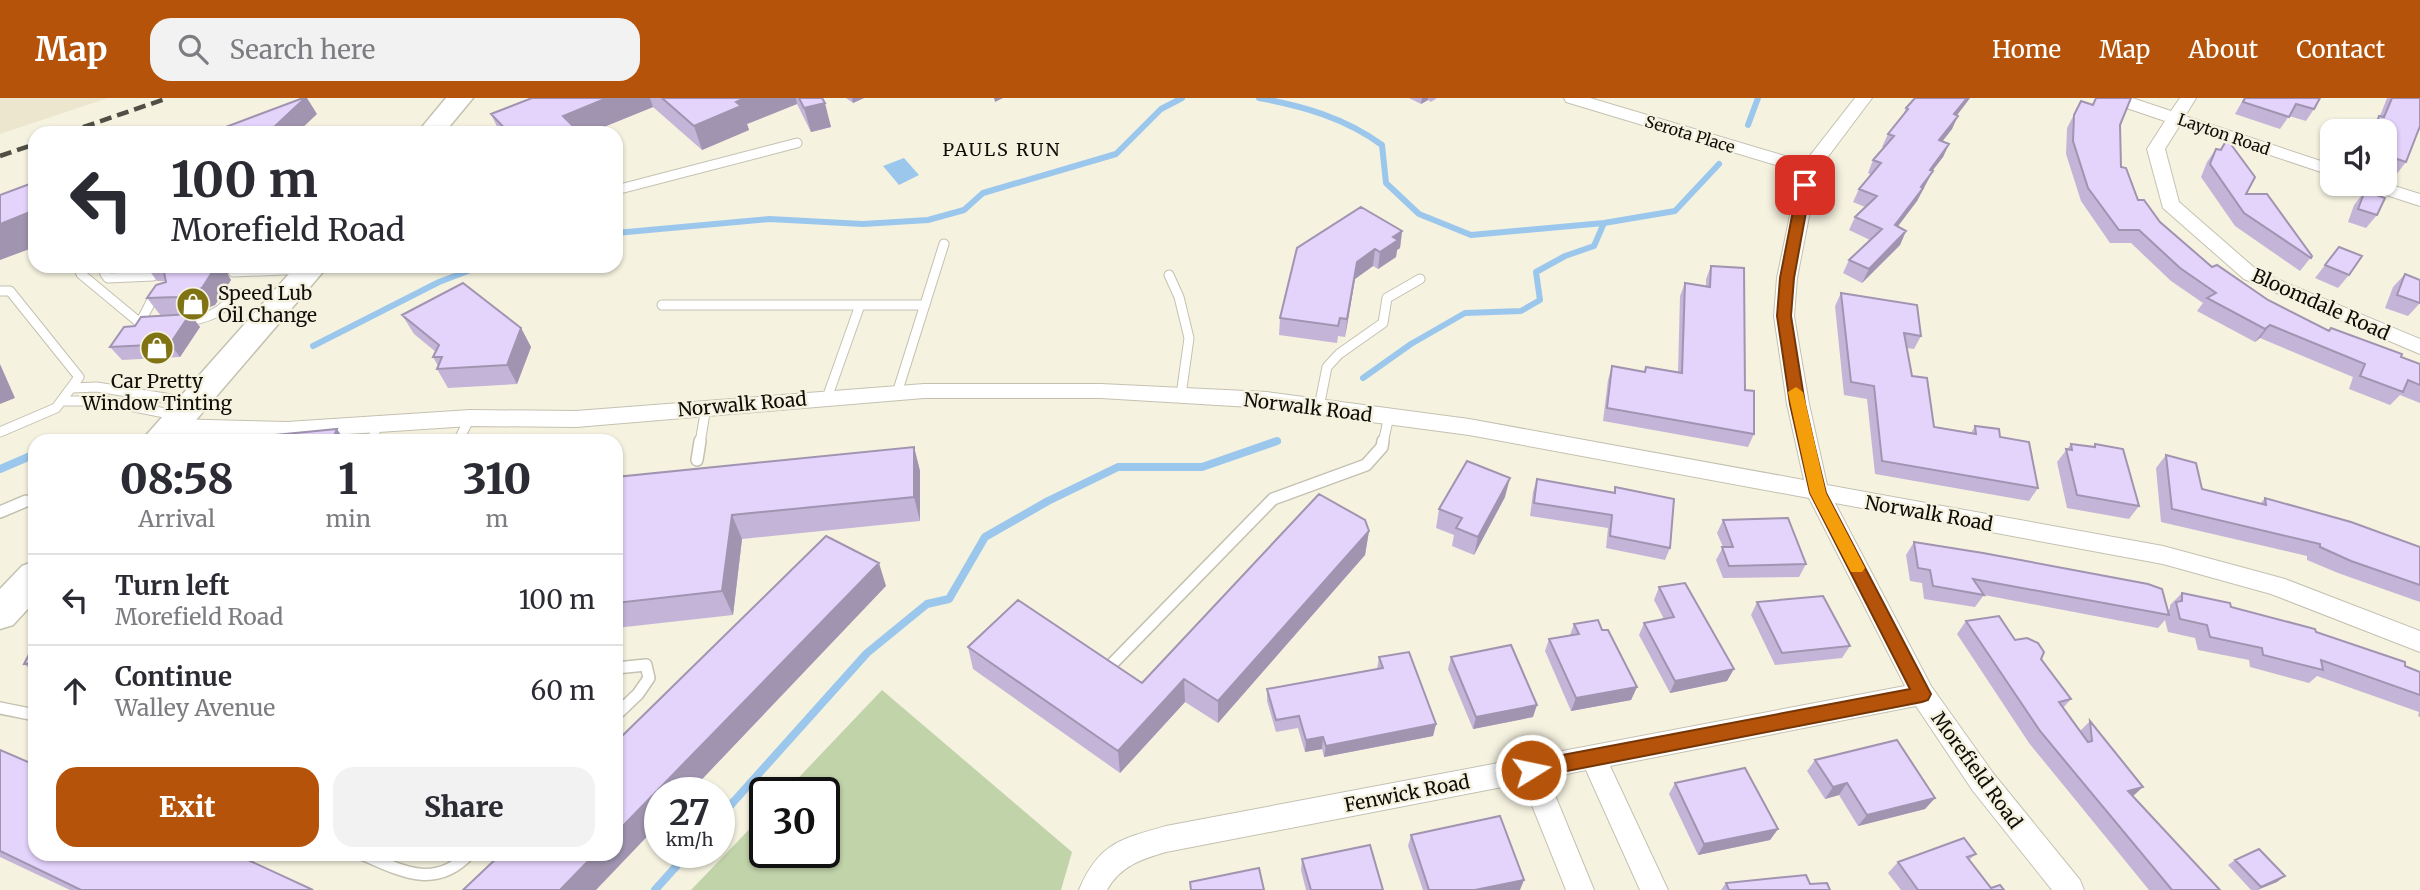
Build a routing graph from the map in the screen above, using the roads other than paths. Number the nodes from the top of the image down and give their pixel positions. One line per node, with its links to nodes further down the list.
1 (460, 98): 7 (main road)
2 (1572, 98): 10 (street, Serota Place)
3 (1864, 98): 10 (street)
4 (2115, 98): 6 (street, Layton Road)
5 (2188, 98): 6 (street, Bloomdale Road)
6 (2176, 118): 9 (street, Layton Road); 32 (street, Bloomdale Road)
7 (436, 126)
8 (797, 143): 11 (lane)
9 (2320, 167)
10 (1809, 169): 47 (street, Morefield Road)
11 (623, 188)
12 (2397, 192): 13 (street)
13 (2420, 200)
14 (944, 244): 28 (lane)
15 (83, 273): 31 (lane)
16 (107, 273): 19 (lane)
17 (308, 273): 24 (main road)
18 (1169, 275): 35 (lane)
19 (153, 276)
20 (1420, 279): 39 (lane)
21 (0, 290): 33 (lane)
22 (222, 294): 23 (lane)
23 (235, 294): 24 (lane); 29 (lane)
24 (289, 294): 42 (main road)
25 (174, 296): 31 (lane)
26 (662, 305): 27 (lane)
27 (860, 305): 28 (lane); 36 (lane)
28 (925, 305): 34 (lane)
29 (177, 321)
30 (164, 322): 31 (lane)
31 (140, 323)
32 (2420, 348)
33 (72, 388): 37 (lane); 42 (lane)
34 (897, 393): 35 (street, Norwalk Road); 36 (street, Norwalk Road)
35 (1181, 395): 39 (street, Norwalk Road)
36 (827, 397): 38 (street, Norwalk Road)
37 (62, 401): 42 (lane); 43 (lane)
38 (706, 407): 41 (street, Norwalk Road); 46 (lane)
39 (1319, 407): 40 (street, Norwalk Road)
40 (1389, 416): 47 (street, Norwalk Road); 53 (lane)
41 (470, 418): 44 (street, Norwalk Road); 45 (lane)
42 (176, 422): 44 (street, Norwalk Road)
43 (0, 432)
44 (375, 432)
45 (462, 434)
46 (697, 460)
47 (1818, 493): 52 (street, Norwalk Road); 55 (street, Morefield Road)
48 (26, 502): 49 (lane)
49 (0, 512)
50 (28, 584): 51 (main road)
51 (0, 614)
52 (2420, 642)
53 (1113, 663)
54 (623, 667): 57 (lane)
55 (1922, 694): 59 (street, Fenwick Road); 66 (street, Morefield Road)
56 (0, 708): 58 (lane)
57 (623, 708)
58 (28, 714)
59 (1594, 759): 60 (street, Fenwick Road); 65 (street)
60 (1531, 770): 63 (street, Fenwick Road); 64 (street)
61 (379, 861): 62 (lane)
62 (462, 861)
63 (1098, 878)
64 (1580, 890)
65 (1654, 890)
66 (2070, 890)

